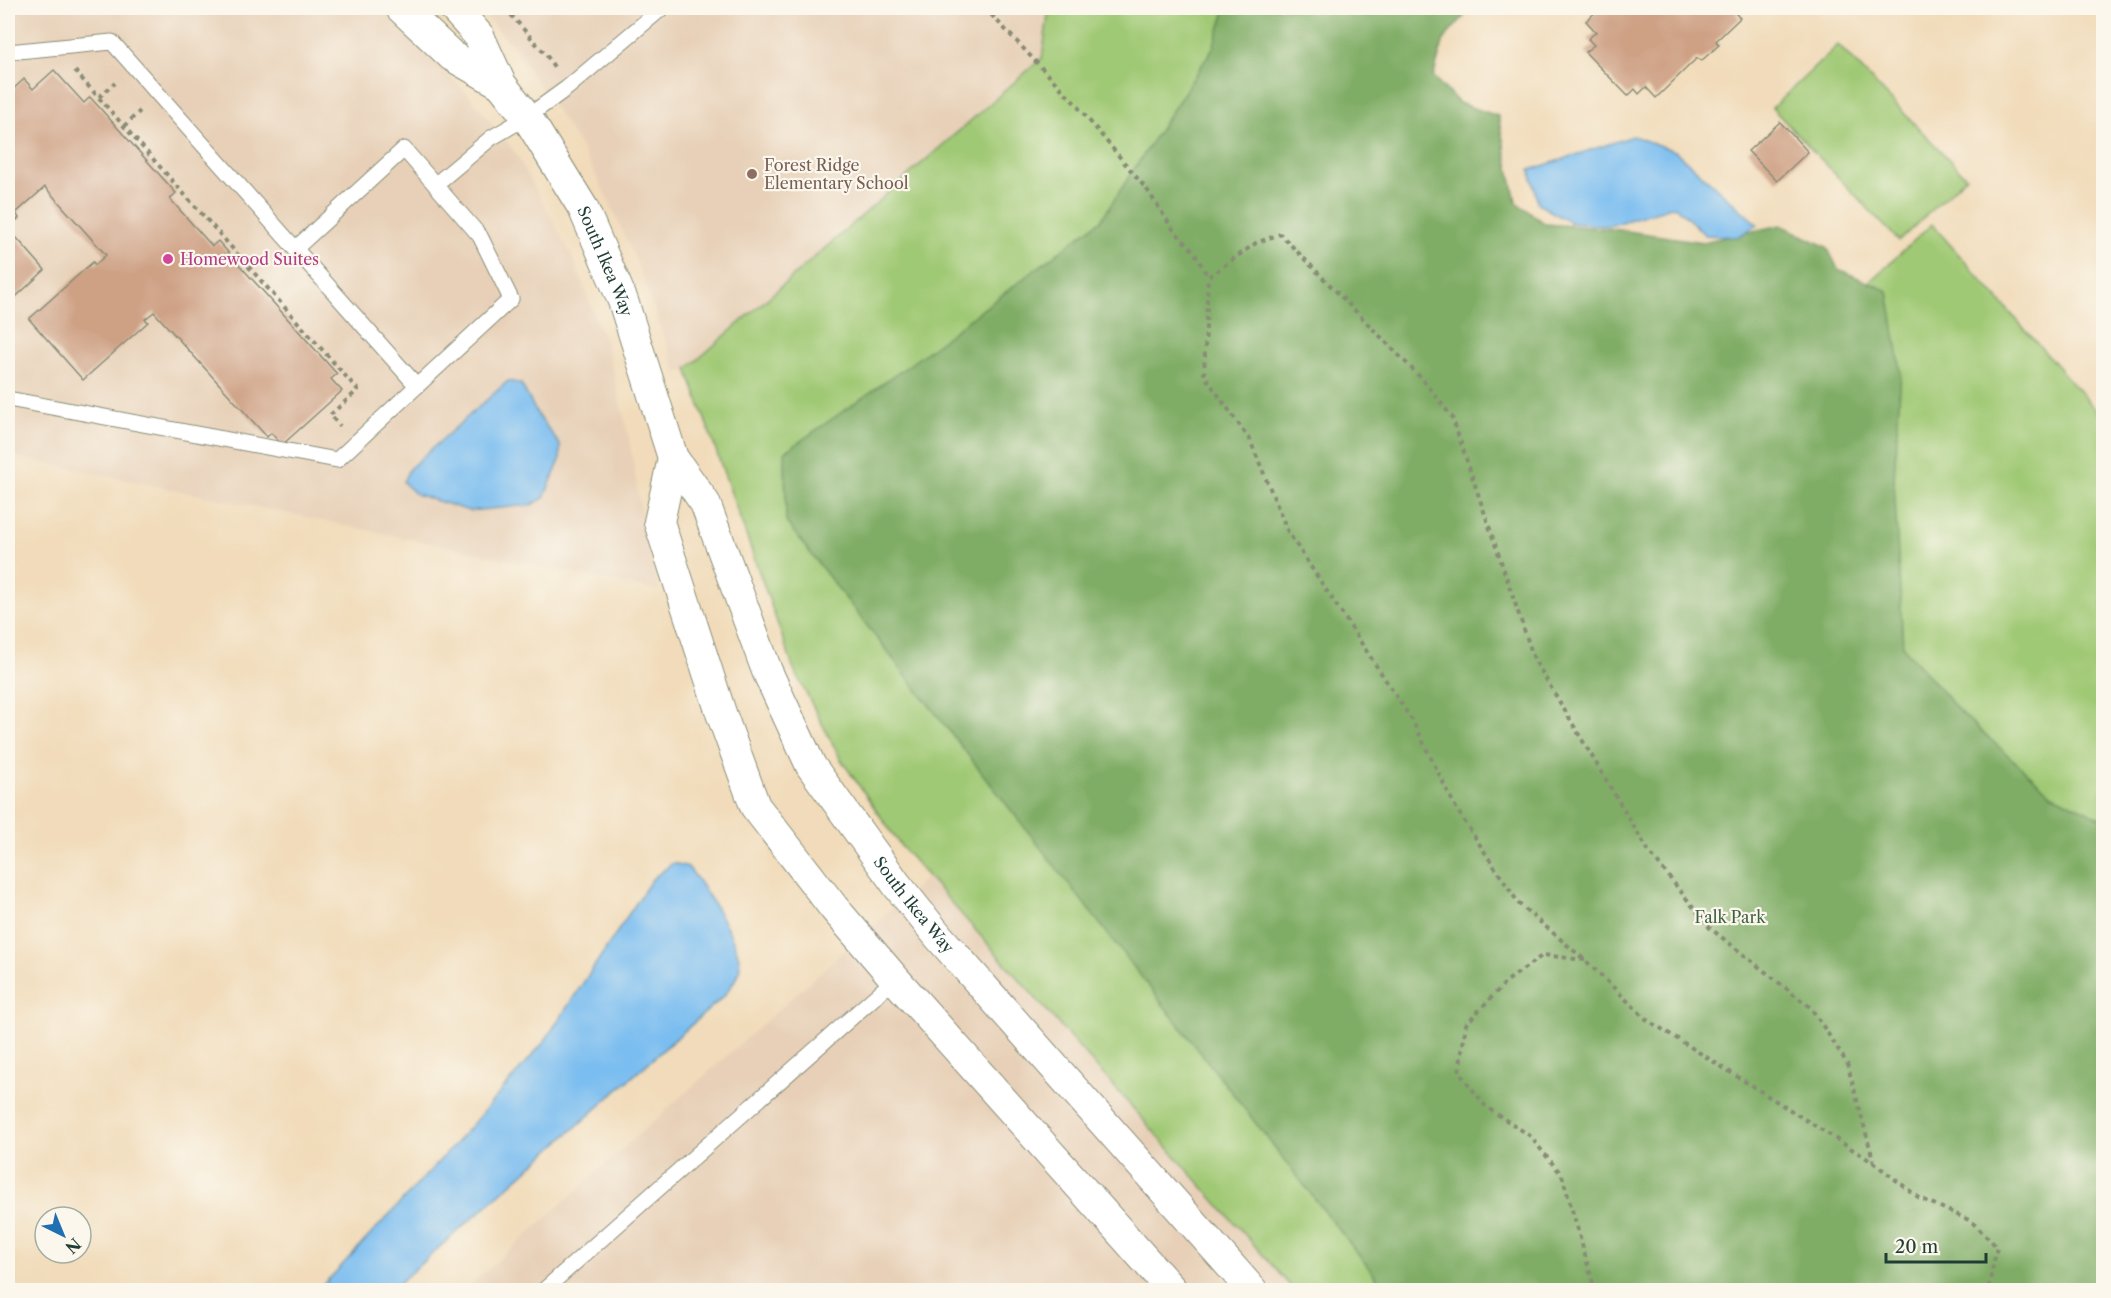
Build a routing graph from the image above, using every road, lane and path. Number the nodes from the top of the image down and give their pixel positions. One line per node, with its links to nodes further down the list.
1 (401, 8): 8 (street, South Ikea Way)
2 (454, 8): 8 (street, South Ikea Way)
3 (505, 8): 9 (path)
4 (662, 8): 9 (lane)
5 (985, 8): 13 (path)
6 (8, 52): 12 (lane)
7 (72, 68): 16 (path)
8 (501, 84): 10 (street, South Ikea Way)
9 (567, 87): 10 (lane)
10 (527, 117): 11 (lane); 17 (street, South Ikea Way)
11 (436, 184): 12 (lane); 14 (lane)
12 (295, 249): 14 (lane)
13 (1208, 277): 18 (path); 20 (path)
14 (417, 386): 16 (lane)
15 (8, 399): 16 (lane)
16 (355, 443)
17 (673, 458): 19 (street); 23 (street, South Ikea Way)
18 (1586, 961): 20 (path); 24 (path)
19 (895, 979): 21 (lane); 22 (street)
20 (1874, 1163): 25 (path)
21 (544, 1290)
22 (1172, 1290)
23 (1252, 1290)
24 (1594, 1290)
25 (1988, 1290)

